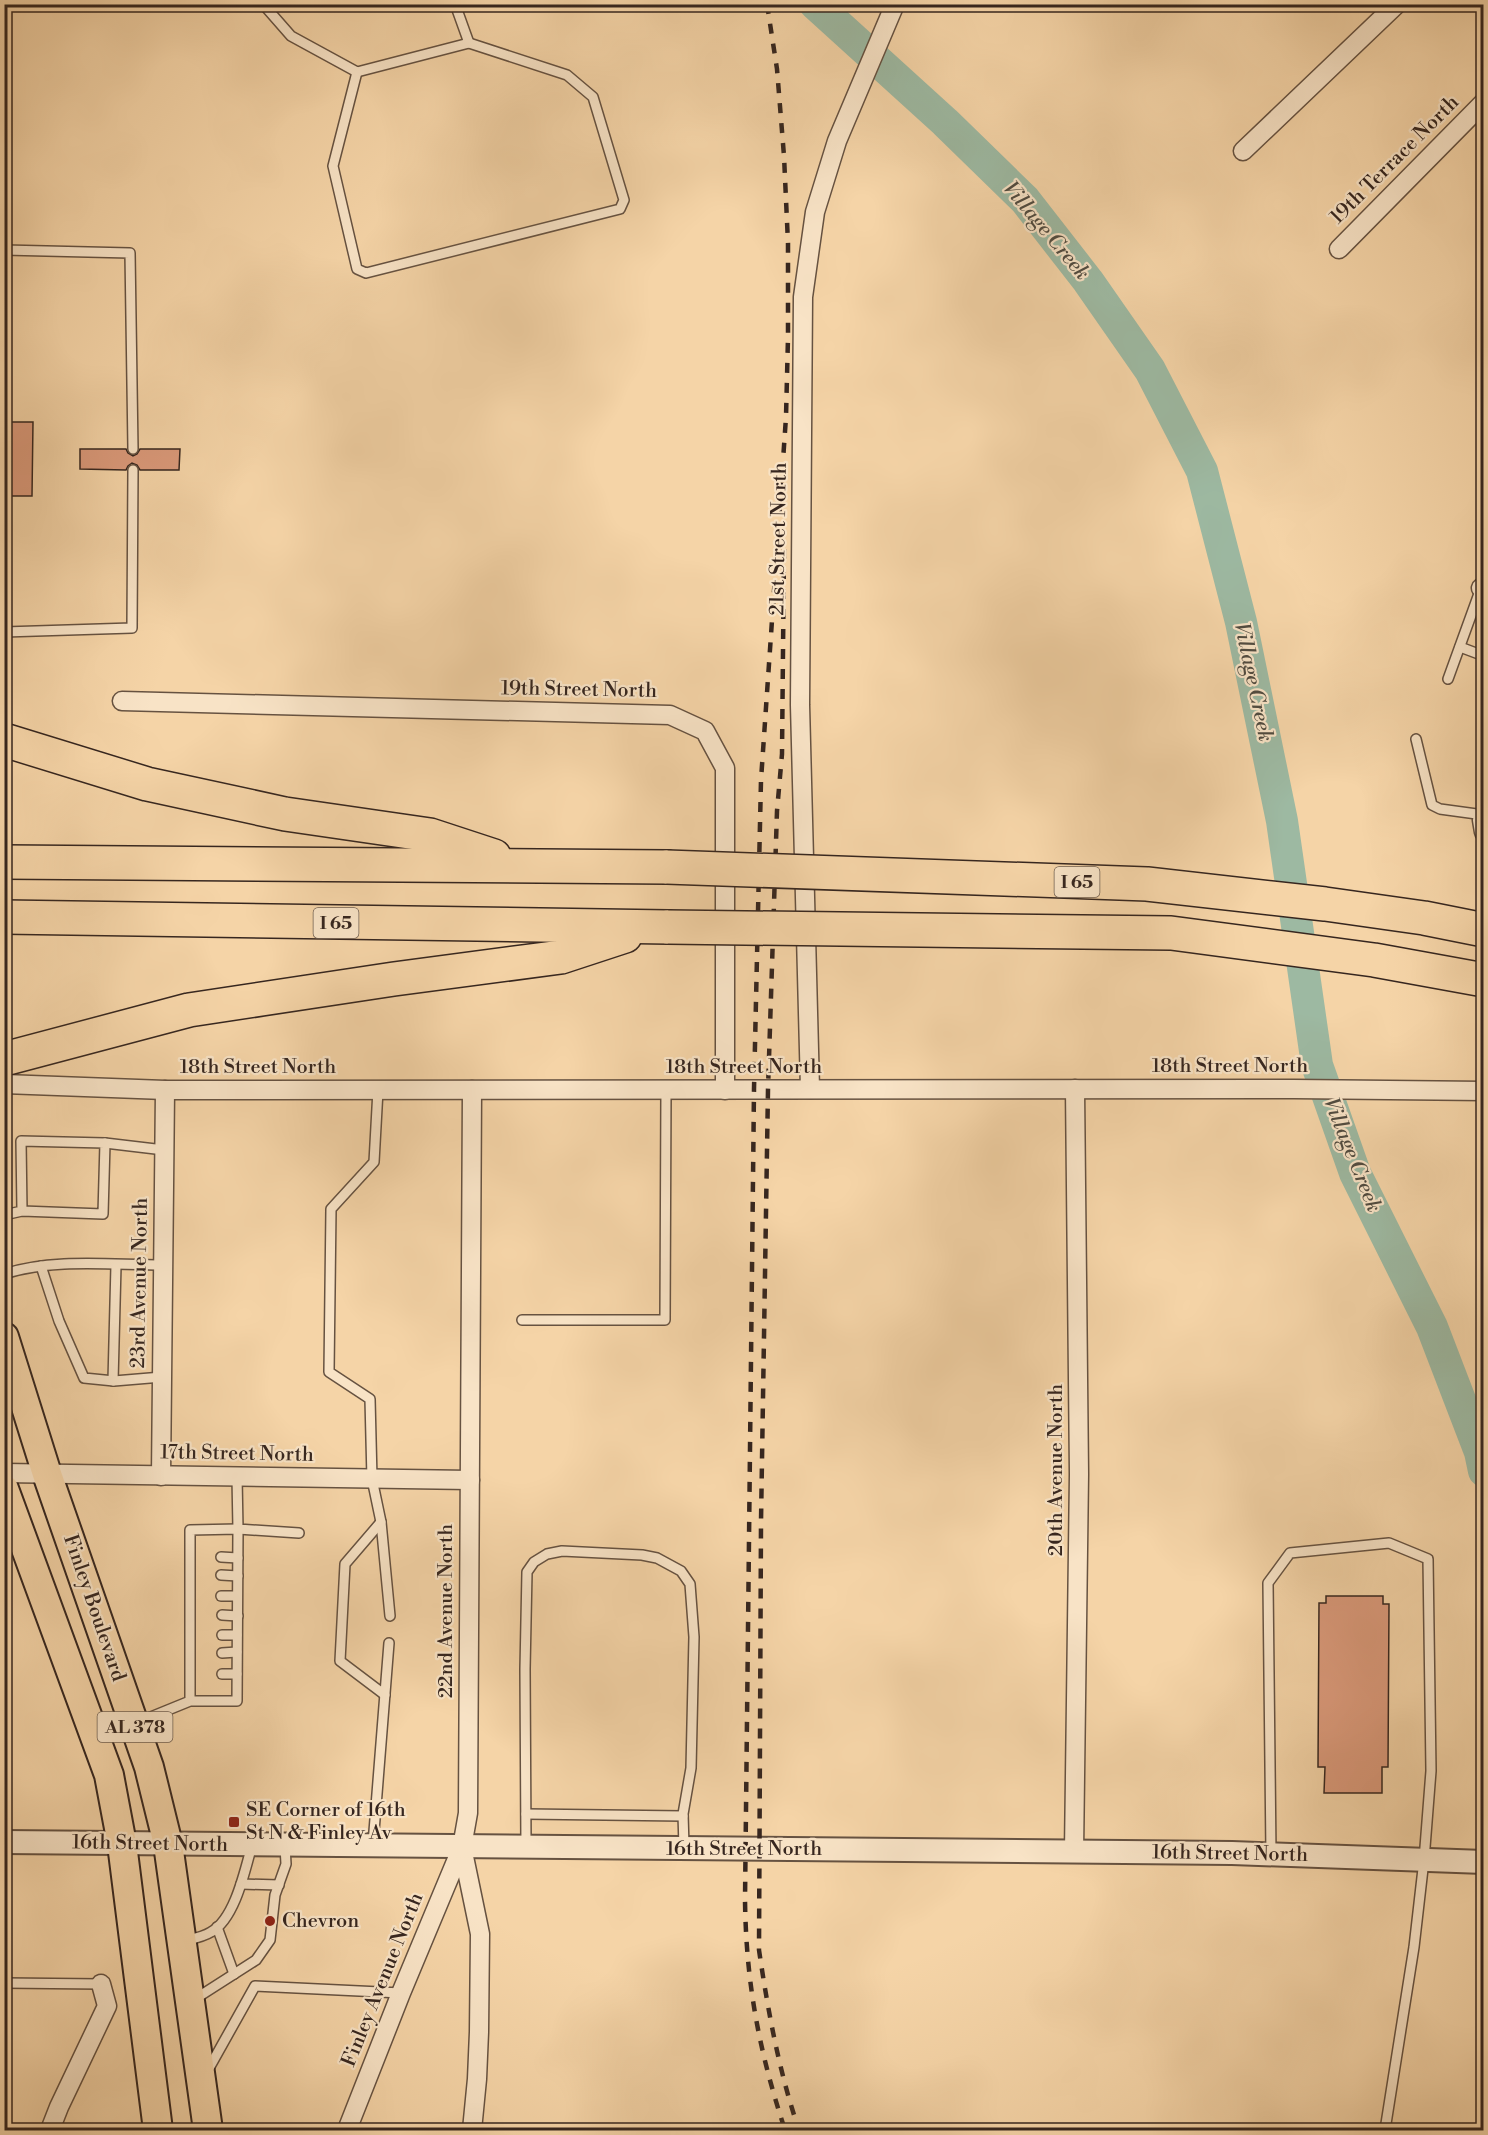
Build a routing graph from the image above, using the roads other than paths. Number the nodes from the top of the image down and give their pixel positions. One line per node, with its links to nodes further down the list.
1 (263, 4): 6 (lane)
2 (455, 4): 5 (lane)
3 (1397, 4): 8 (street)
4 (891, 12): 33 (street, 21st Street North)
5 (470, 43): 6 (lane); 6 (lane)
6 (357, 72)
7 (1484, 102): 9 (street, 19th Terrace North)
8 (1243, 151)
9 (1339, 249)
10 (4, 250): 11 (lane)
11 (133, 449)
12 (133, 470): 14 (lane)
13 (1482, 587): 15 (lane)
14 (4, 632)
15 (1460, 647): 16 (lane); 17 (lane)
16 (1484, 656)
17 (1448, 679)
18 (122, 701): 32 (street, 19th Street North)
19 (1416, 739): 21 (lane)
20 (4, 740): 24 (highway)
21 (1484, 816): 22 (street)
22 (1484, 831)
23 (4, 862): 24 (highway, I 65)
24 (524, 866): 27 (highway, I 65, bridge)
25 (4, 917): 26 (highway, I 65)
26 (659, 927): 28 (highway, I 65, bridge); 29 (highway)
27 (1484, 930)
28 (1484, 980)
29 (4, 1059)
30 (4, 1084): 35 (street, 18th Street North)
31 (666, 1089): 32 (street, 18th Street North); 37 (street, 18th Street North); 47 (lane)
32 (725, 1089): 33 (street, 18th Street North)
33 (810, 1089): 34 (street, 18th Street North)
34 (1075, 1089): 38 (street, 18th Street North); 101 (street, 20th Avenue North)
35 (165, 1090): 36 (street, 18th Street North); 40 (street, 23rd Avenue North)
36 (378, 1090): 37 (street, 18th Street North); 55 (lane)
37 (472, 1090): 56 (street, 22nd Avenue North)
38 (1484, 1091)
39 (105, 1143): 40 (lane); 41 (lane); 41 (lane)
40 (164, 1150): 44 (street, 23rd Avenue North)
41 (22, 1211): 42 (lane)
42 (4, 1215)
43 (116, 1264): 44 (lane); 45 (lane); 50 (lane)
44 (163, 1265): 49 (street, 23rd Avenue North)
45 (41, 1266): 46 (lane); 50 (lane)
46 (4, 1274)
47 (522, 1320)
48 (4, 1337): 52 (main road, Finley Boulevard / AL 378)
49 (162, 1377): 50 (lane); 53 (street, 23rd Avenue North)
50 (113, 1381)
51 (4, 1473): 52 (street, 17th Street North)
52 (47, 1474): 53 (street, 17th Street North); 89 (main road, Finley Boulevard / AL 378)
53 (161, 1476): 54 (street, 17th Street North)
54 (237, 1477): 55 (street, 17th Street North); 59 (lane)
55 (372, 1479): 56 (street, 17th Street North); 58 (lane)
56 (470, 1480): 98 (street, 22nd Avenue North)
57 (4, 1489): 93 (main road, AL 378)
58 (381, 1522): 77 (lane); 87 (lane)
59 (238, 1529): 60 (lane); 61 (lane); 64 (lane)
60 (299, 1533)
61 (190, 1557): 62 (lane); 65 (lane)
62 (201, 1557)
63 (221, 1557): 64 (lane)
64 (238, 1558): 68 (lane)
65 (190, 1575): 66 (lane); 69 (lane)
66 (201, 1575)
67 (221, 1575): 68 (lane)
68 (238, 1576): 72 (lane)
69 (190, 1596): 70 (lane); 73 (lane)
70 (201, 1596)
71 (220, 1596): 72 (lane)
72 (237, 1596): 76 (lane)
73 (190, 1614): 74 (lane); 82 (lane)
74 (201, 1615)
75 (222, 1615): 76 (lane)
76 (238, 1616): 79 (lane)
77 (390, 1616)
78 (222, 1635): 79 (lane)
79 (237, 1635): 81 (lane)
80 (389, 1643): 87 (lane)
81 (237, 1652): 84 (lane); 86 (lane)
82 (190, 1653): 83 (lane); 88 (lane)
83 (201, 1653)
84 (222, 1653)
85 (222, 1674): 86 (lane)
86 (237, 1674): 88 (lane)
87 (385, 1695): 97 (lane)
88 (190, 1701): 89 (lane)
89 (134, 1724): 94 (main road, Finley Boulevard / AL 378)
90 (526, 1814): 91 (lane); 91 (lane); 99 (lane)
91 (683, 1816): 100 (lane)
92 (4, 1842): 93 (street, 16th Street North)
93 (122, 1844): 94 (street, 16th Street North); 116 (main road, AL 378)
94 (168, 1844): 95 (street, 16th Street North); 108 (main road, Finley Boulevard / AL 378)
95 (252, 1845): 96 (street, 16th Street North); 105 (lane)
96 (285, 1846): 97 (street, 16th Street North); 106 (lane)
97 (373, 1846): 98 (street, 16th Street North)
98 (462, 1848): 99 (street, 16th Street North); 112 (street, Finley Avenue North); 119 (street, 22nd Avenue North)
99 (526, 1848): 100 (street, 16th Street North)
100 (685, 1849): 101 (street, 16th Street North)
101 (1074, 1852): 102 (street, 16th Street North)
102 (1271, 1854): 103 (street, 16th Street North); 103 (lane)
103 (1424, 1860): 104 (street, 16th Street North); 120 (lane)
104 (1484, 1862)
105 (241, 1884): 106 (lane); 107 (lane)
106 (279, 1886): 109 (lane)
107 (217, 1927): 108 (lane); 109 (lane)
108 (182, 1942): 113 (main road, Finley Boulevard / AL 378)
109 (234, 1974): 113 (lane)
110 (4, 1983): 111 (lane)
111 (100, 1984): 115 (street)
112 (400, 1993): 114 (lane); 118 (street, Finley Avenue North)
113 (190, 2002): 114 (main road, Finley Boulevard / AL 378)
114 (202, 2079): 117 (main road, Finley Boulevard / AL 378)
115 (50, 2130)
116 (158, 2130)
117 (208, 2130)
118 (347, 2130)
119 (472, 2130)
120 (1385, 2130)

